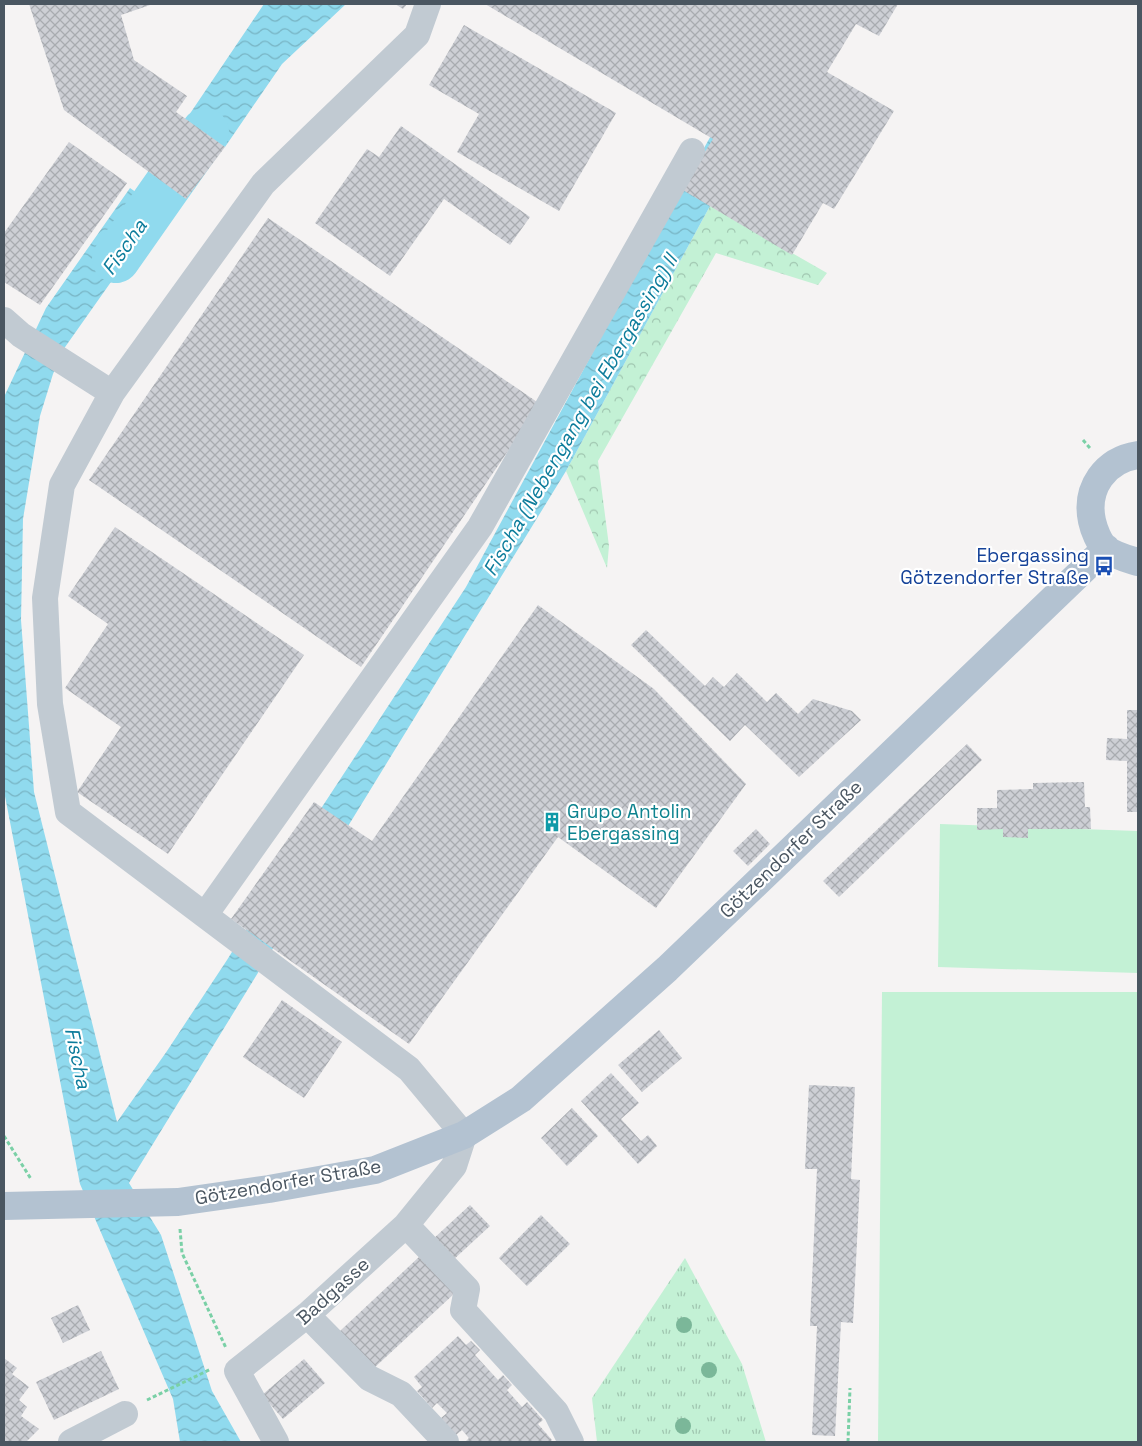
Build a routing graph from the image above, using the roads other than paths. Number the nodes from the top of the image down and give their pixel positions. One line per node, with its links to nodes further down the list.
1 (428, 4): 4 (street)
2 (692, 151): 8 (street)
3 (12, 328): 4 (street)
4 (112, 392): 8 (street)
5 (1138, 455): 6 (main road)
6 (1106, 548): 7 (main road); 9 (main road, Götzendorfer Straße)
7 (1138, 562)
8 (205, 915): 9 (street)
9 (464, 1135): 10 (main road, Götzendorfer Straße); 11 (street, Badgasse)
10 (4, 1206)
11 (406, 1225): 12 (street, Badgasse); 17 (street)
12 (307, 1315): 15 (street, Badgasse); 16 (street)
13 (125, 1414): 14 (street)
14 (71, 1442)
15 (276, 1442)
16 (446, 1442)
17 (570, 1442)

